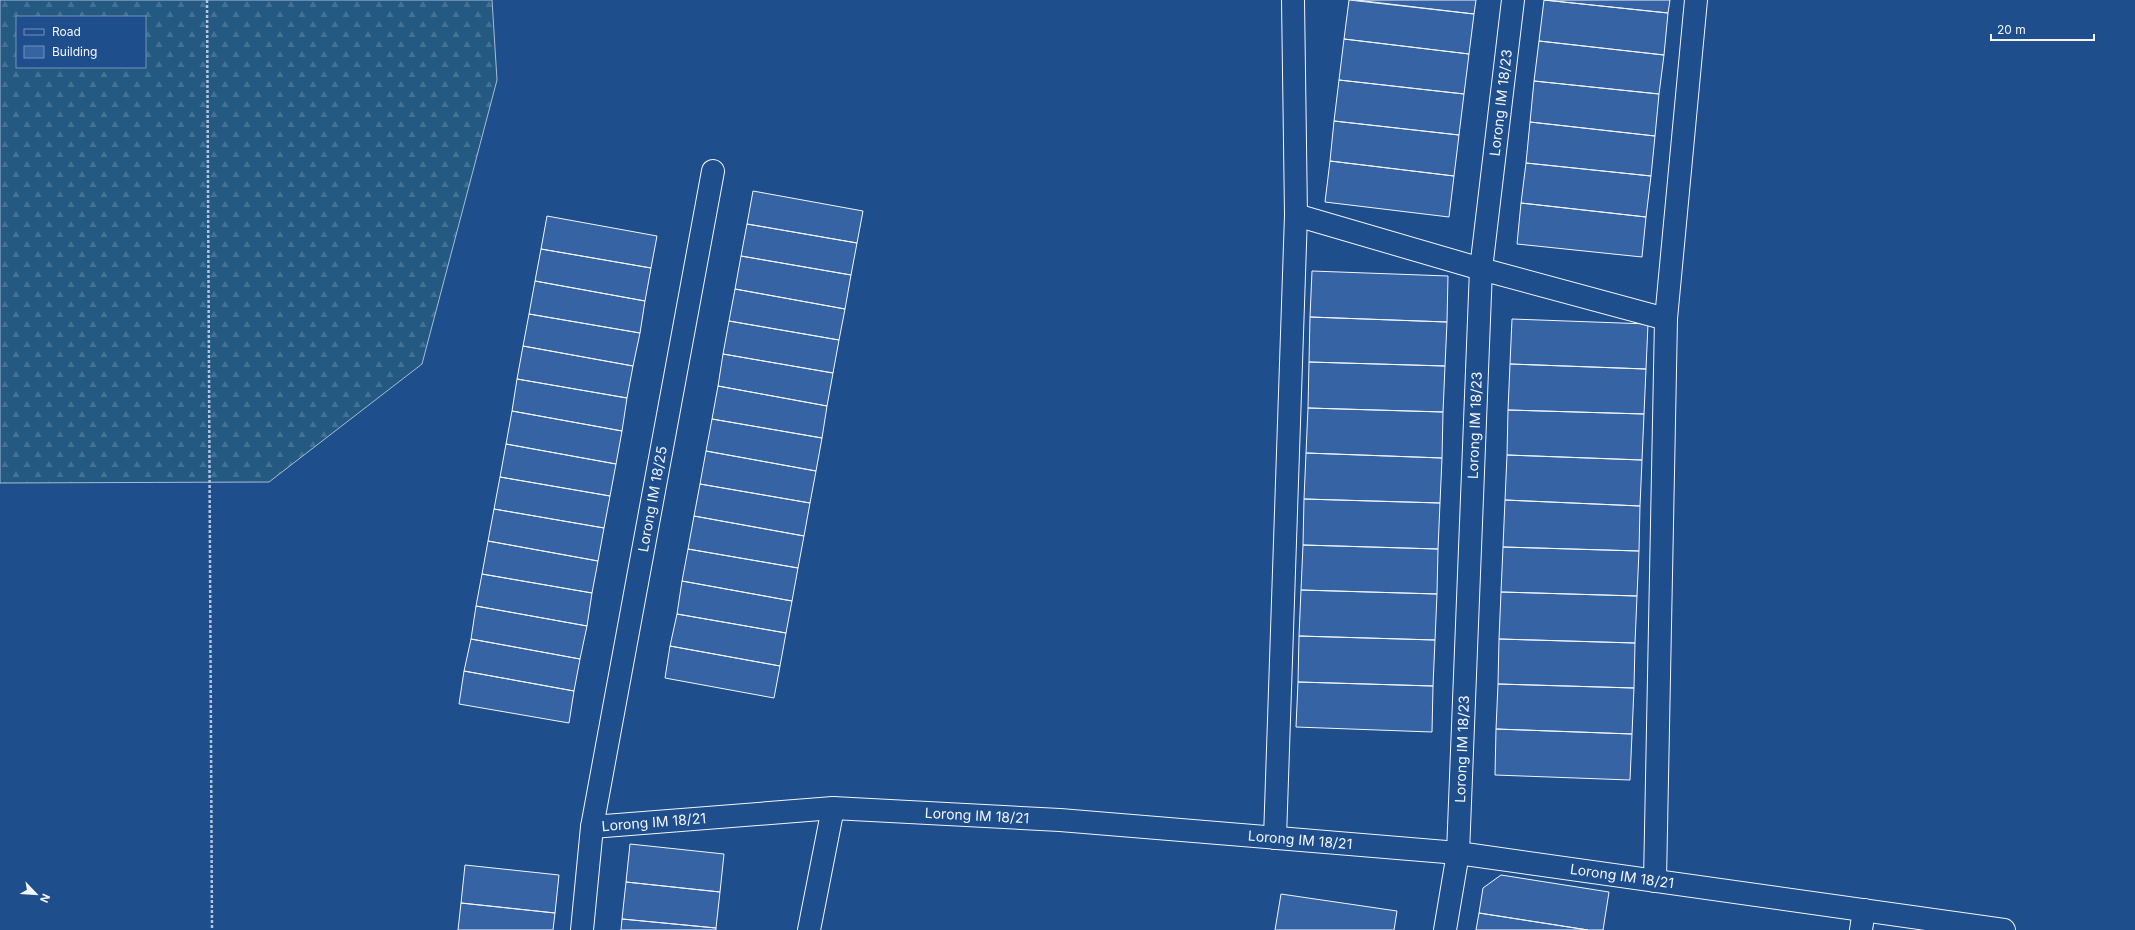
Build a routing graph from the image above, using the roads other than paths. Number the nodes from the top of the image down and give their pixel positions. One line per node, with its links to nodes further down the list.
1 (1293, 0): 5 (street)
2 (1513, 0): 6 (street, Lorong IM 18/23)
3 (1696, 0): 7 (street)
4 (713, 171): 9 (street, Lorong IM 18/25)
5 (1296, 215): 6 (street); 10 (street)
6 (1482, 269): 7 (street); 11 (street, Lorong IM 18/23)
7 (1666, 318): 12 (street)
8 (833, 808): 9 (street, Lorong IM 18/21); 10 (street, Lorong IM 18/21); 15 (street)
9 (592, 827): 14 (street, Lorong IM 18/25)
10 (1275, 838): 11 (street, Lorong IM 18/21)
11 (1458, 853): 12 (street, Lorong IM 18/21); 16 (street, Lorong IM 18/23)
12 (1655, 881): 13 (street, Lorong IM 18/21)
13 (1862, 920): 17 (street, Lorong IM 18/21)
14 (582, 930)
15 (809, 930)
16 (1445, 930)
17 (2004, 930)

